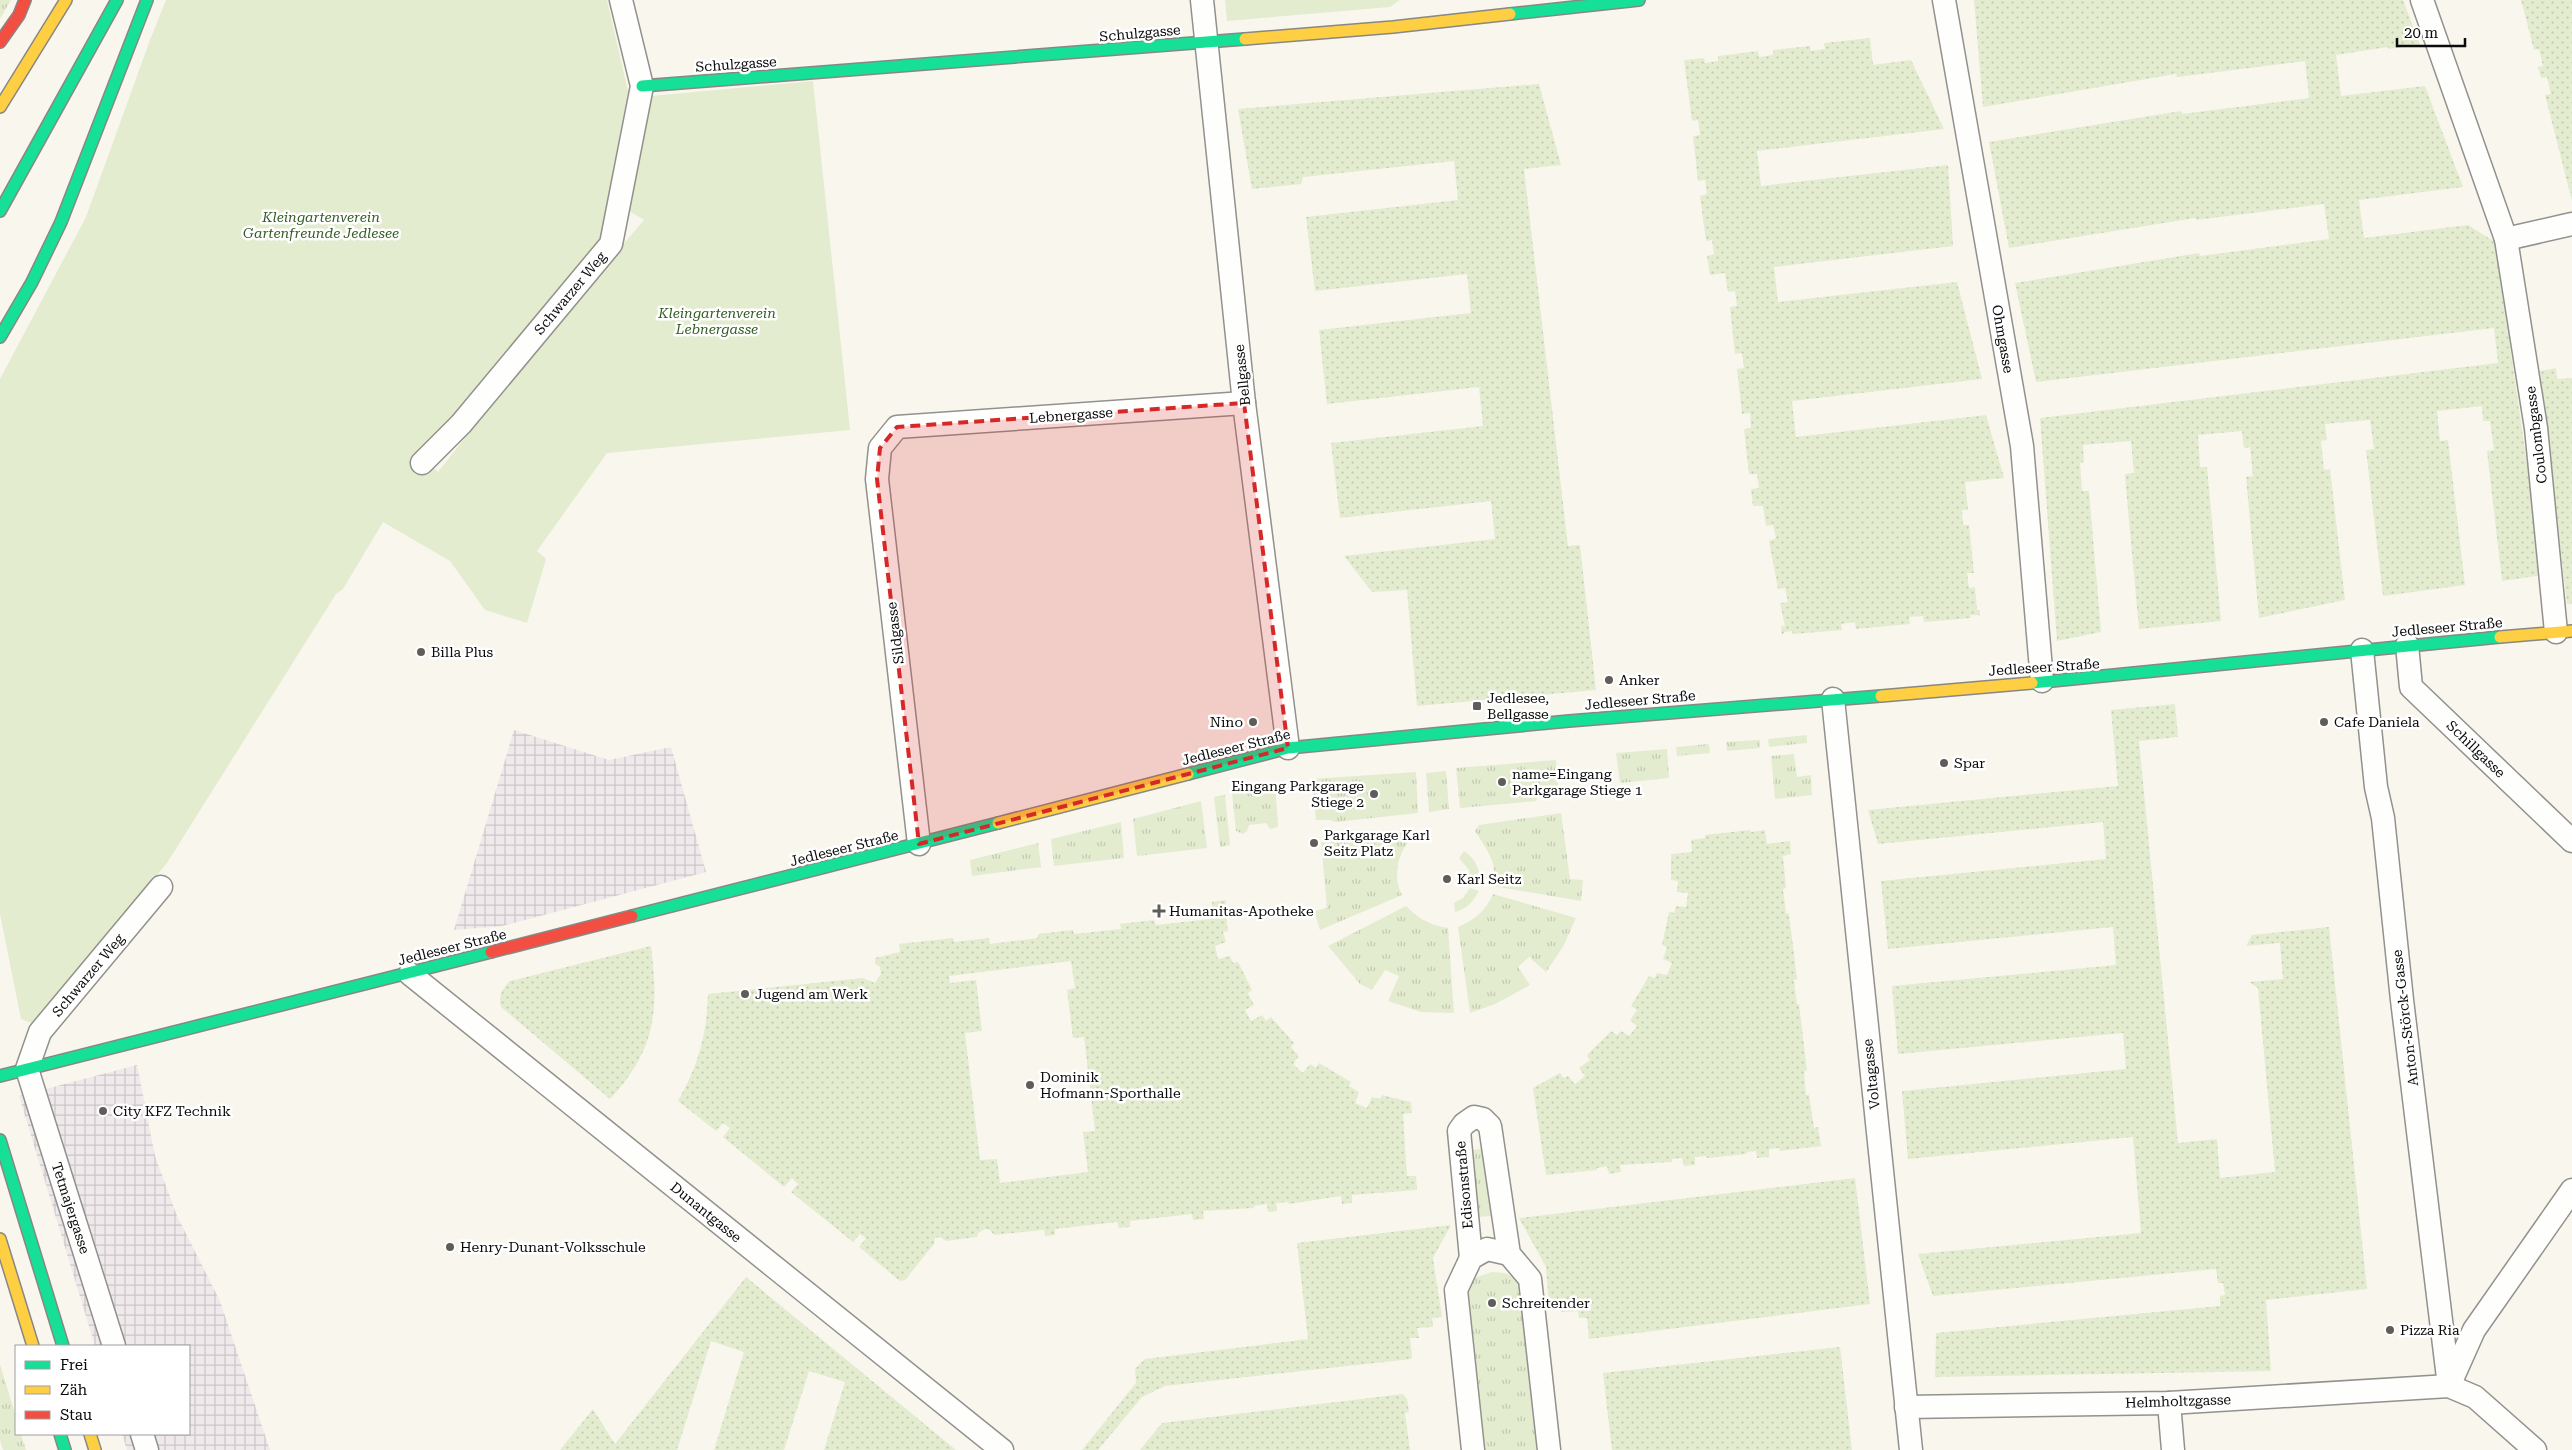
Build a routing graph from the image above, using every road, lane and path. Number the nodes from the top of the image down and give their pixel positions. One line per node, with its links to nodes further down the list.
1 (25, 0): 10 (main road)
2 (66, 0): 13 (main road)
3 (117, 0): 14 (main road)
4 (147, 0): 17 (main road)
5 (621, 0): 12 (street)
6 (1202, 0): 11 (street, Bellgasse)
7 (1639, 0): 11 (main road, Schulzgasse)
8 (1944, 0): 24 (street, Ohmgasse)
9 (2422, 0): 16 (street, Coulombgasse)
10 (0, 42)
11 (1207, 42): 12 (main road, Schulzgasse); 18 (street, Bellgasse)
12 (642, 86): 20 (street, Schwarzer Weg)
13 (0, 107)
14 (0, 212)
15 (2572, 224): 16 (street)
16 (2506, 239): 21 (street, Coulombgasse)
17 (0, 336)
18 (1244, 403): 19 (street, Lebnergasse); 26 (street, Bellgasse)
19 (897, 428): 28 (street, Sildgasse)
20 (422, 463)
21 (2564, 632): 22 (main road, Jedleseer Straße)
22 (2407, 645): 23 (main road, Jedleseer Straße); 27 (street, Schillgasse)
23 (2362, 650): 24 (main road, Jedleseer Straße); 41 (street, Anton-Störck-Gasse)
24 (2042, 681): 25 (main road, Jedleseer Straße)
25 (1833, 699): 26 (main road, Jedleseer Straße); 43 (street, Voltagasse)
26 (1288, 748): 28 (main road, Jedleseer Straße)
27 (2572, 841)
28 (919, 844): 30 (main road, Jedleseer Straße)
29 (161, 887): 31 (street, Schwarzer Weg)
30 (410, 974): 31 (main road, Jedleseer Straße); 50 (street, Dunantgasse)
31 (27, 1069): 32 (main road, Jedleseer Straße); 40 (street, Tetmajergasse)
32 (0, 1076)
33 (0, 1140): 39 (main road)
34 (2572, 1190): 41 (street)
35 (0, 1239): 38 (main road)
36 (1509, 1254): 37 (street); 37 (street, Edisonstraße); 52 (street)
37 (1471, 1258): 51 (street)
38 (33, 1345)
39 (63, 1345)
40 (114, 1345)
41 (2449, 1386): 42 (street, Helmholtzgasse); 55 (street)
42 (2169, 1403): 43 (street, Helmholtzgasse); 54 (street)
43 (1906, 1407): 53 (street, Voltagasse)
44 (60, 1435): 47 (main road)
45 (90, 1435): 48 (main road)
46 (142, 1435): 49 (street)
47 (65, 1450)
48 (96, 1450)
49 (147, 1450)
50 (1002, 1450)
51 (1473, 1450)
52 (1548, 1450)
53 (1911, 1450)
54 (2173, 1450)
55 (2535, 1450)

